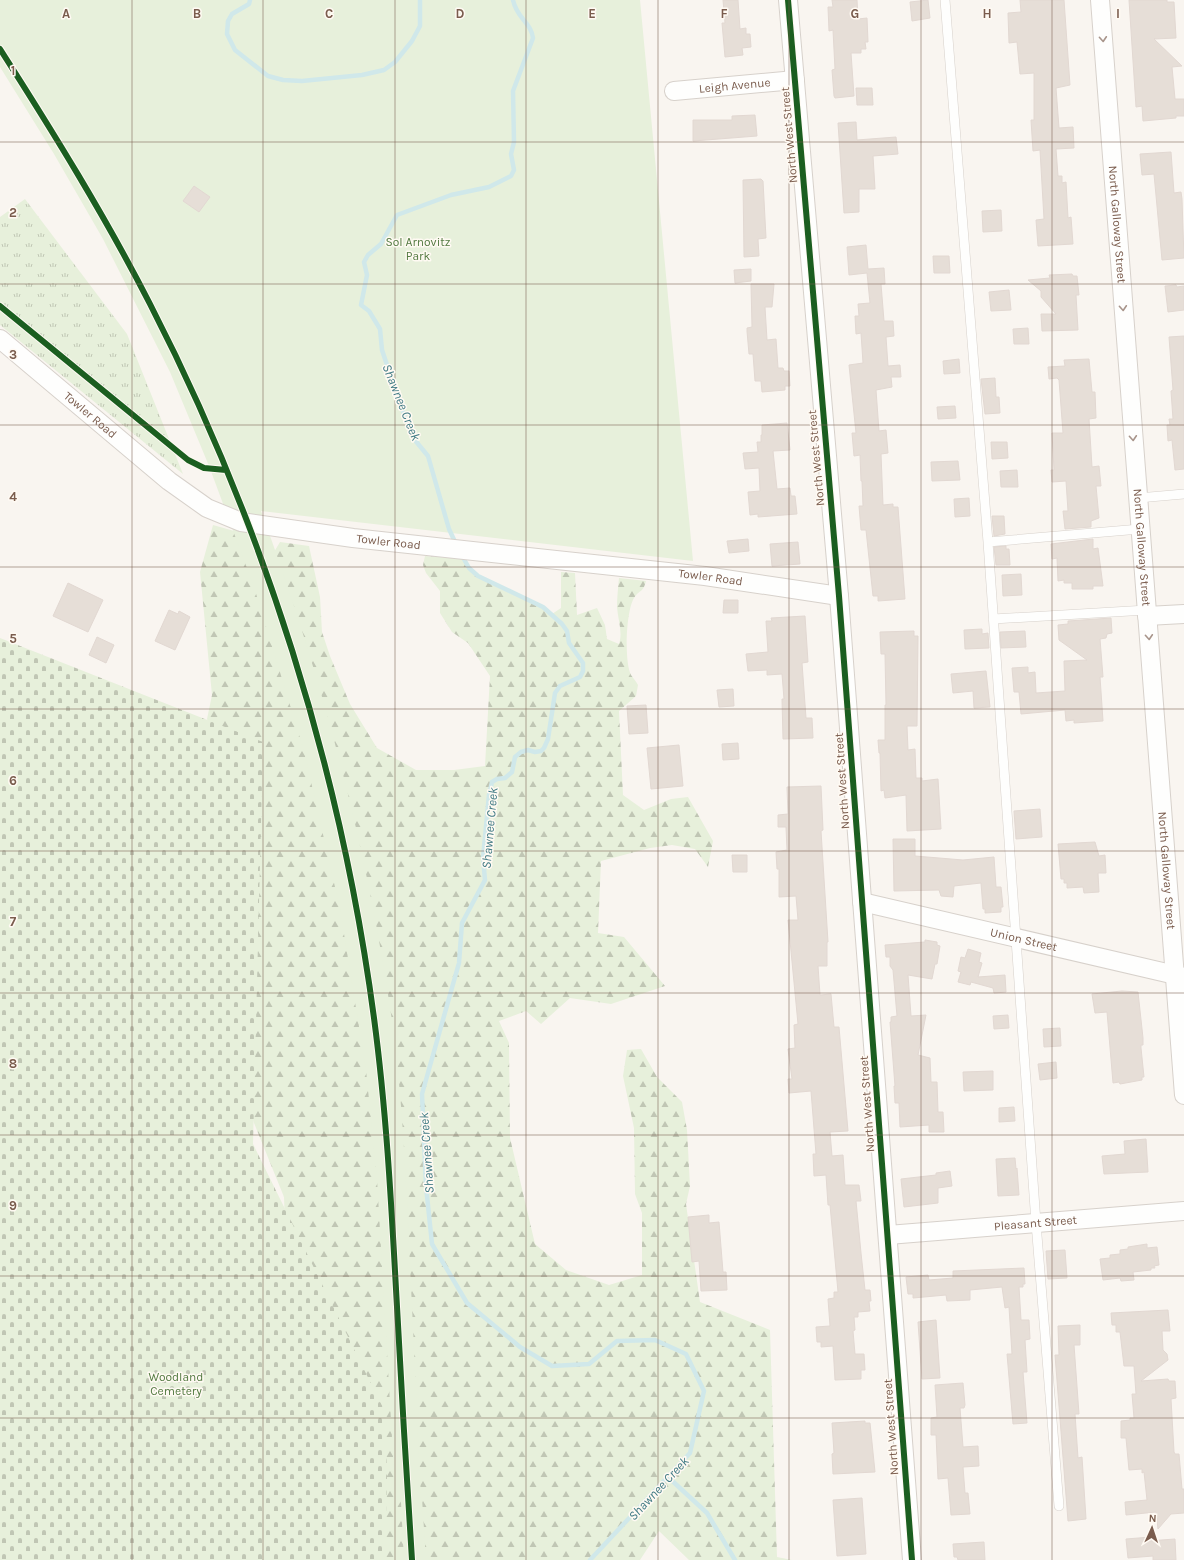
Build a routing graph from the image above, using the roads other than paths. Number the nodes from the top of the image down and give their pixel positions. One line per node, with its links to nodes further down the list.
1 (788, 0): 4 (street, North West Street)
2 (945, 0): 10 (lane)
3 (1100, 0): 8 (street, North Galloway Street, one-way to 8)
4 (795, 80): 5 (street, Leigh Avenue); 11 (street, North West Street)
5 (674, 91)
6 (0, 339): 11 (street, Towler Road)
7 (1184, 494): 8 (lane)
8 (1138, 498): 9 (street, North Galloway Street)
9 (1140, 530): 10 (lane); 12 (street, North Galloway Street)
10 (988, 542): 14 (lane)
11 (839, 596): 15 (street, North West Street)
12 (1147, 613): 13 (street); 14 (lane); 17 (street, North Galloway Street, one-way to 17)
13 (1184, 614)
14 (993, 619): 16 (lane)
15 (862, 902): 16 (street, Union Street); 21 (street, North West Street)
16 (1016, 938): 17 (street, Union Street); 20 (lane)
17 (1180, 976): 18 (street, North Galloway Street)
18 (1184, 1095)
19 (1184, 1211): 20 (street, Pleasant Street)
20 (1036, 1223): 21 (street, Pleasant Street); 22 (lane)
21 (888, 1235): 23 (street, North West Street)
22 (1059, 1506)
23 (912, 1560)

